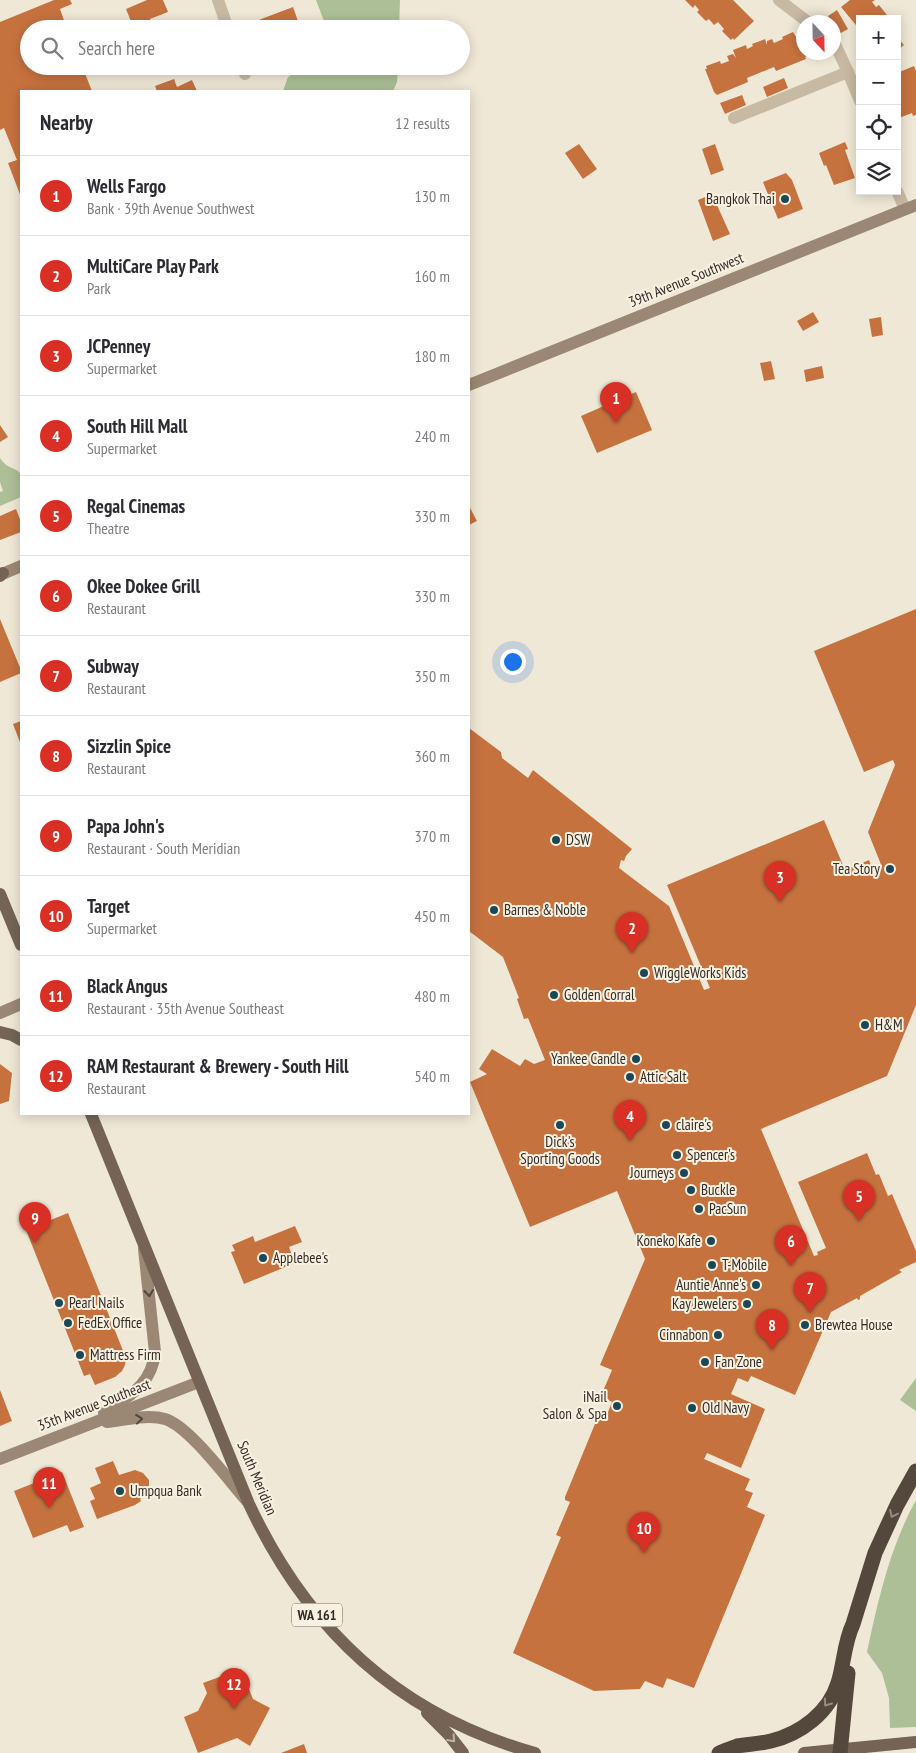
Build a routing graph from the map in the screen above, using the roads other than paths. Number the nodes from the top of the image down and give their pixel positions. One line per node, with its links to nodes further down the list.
1 (218, 0): 4 (street)
2 (779, 0): 3 (street)
3 (799, 15)
4 (225, 20)
5 (841, 57): 6 (street)
6 (848, 72): 7 (street); 8 (street)
7 (856, 91)
8 (734, 118)
9 (900, 195): 10 (street)
10 (910, 207): 11 (street, 39th Avenue Southwest)
11 (470, 385)
12 (20, 566): 13 (street)
13 (1, 574)
14 (0, 894): 15 (main road)
15 (20, 943)
16 (20, 1004): 17 (street)
17 (0, 1013)
18 (0, 1032): 19 (main road)
19 (20, 1039)
20 (91, 1115): 21 (main road, South Meridian / WA 161)
21 (143, 1244): 22 (main road, South Meridian / WA 161); 23 (street, one-way to 23)
22 (199, 1382): 23 (street, 35th Avenue Southeast); 26 (main road, South Meridian / WA 161)
23 (90, 1424): 24 (street, 35th Avenue Southeast); 26 (street, one-way to 26)
24 (0, 1459)
25 (916, 1471): 27 (highway, one-way to 27)
26 (249, 1504): 28 (main road, South Meridian / WA 161)
27 (853, 1624): 31 (highway); 34 (highway, one-way to 34)
28 (415, 1700): 30 (main road, South Meridian / WA 161); 32 (main road, one-way to 32)
29 (916, 1742): 31 (main road)
30 (517, 1751): 33 (main road, WA 161)
31 (840, 1751): 35 (main road)
32 (463, 1753)
33 (535, 1753)
34 (719, 1753)
35 (804, 1753)

